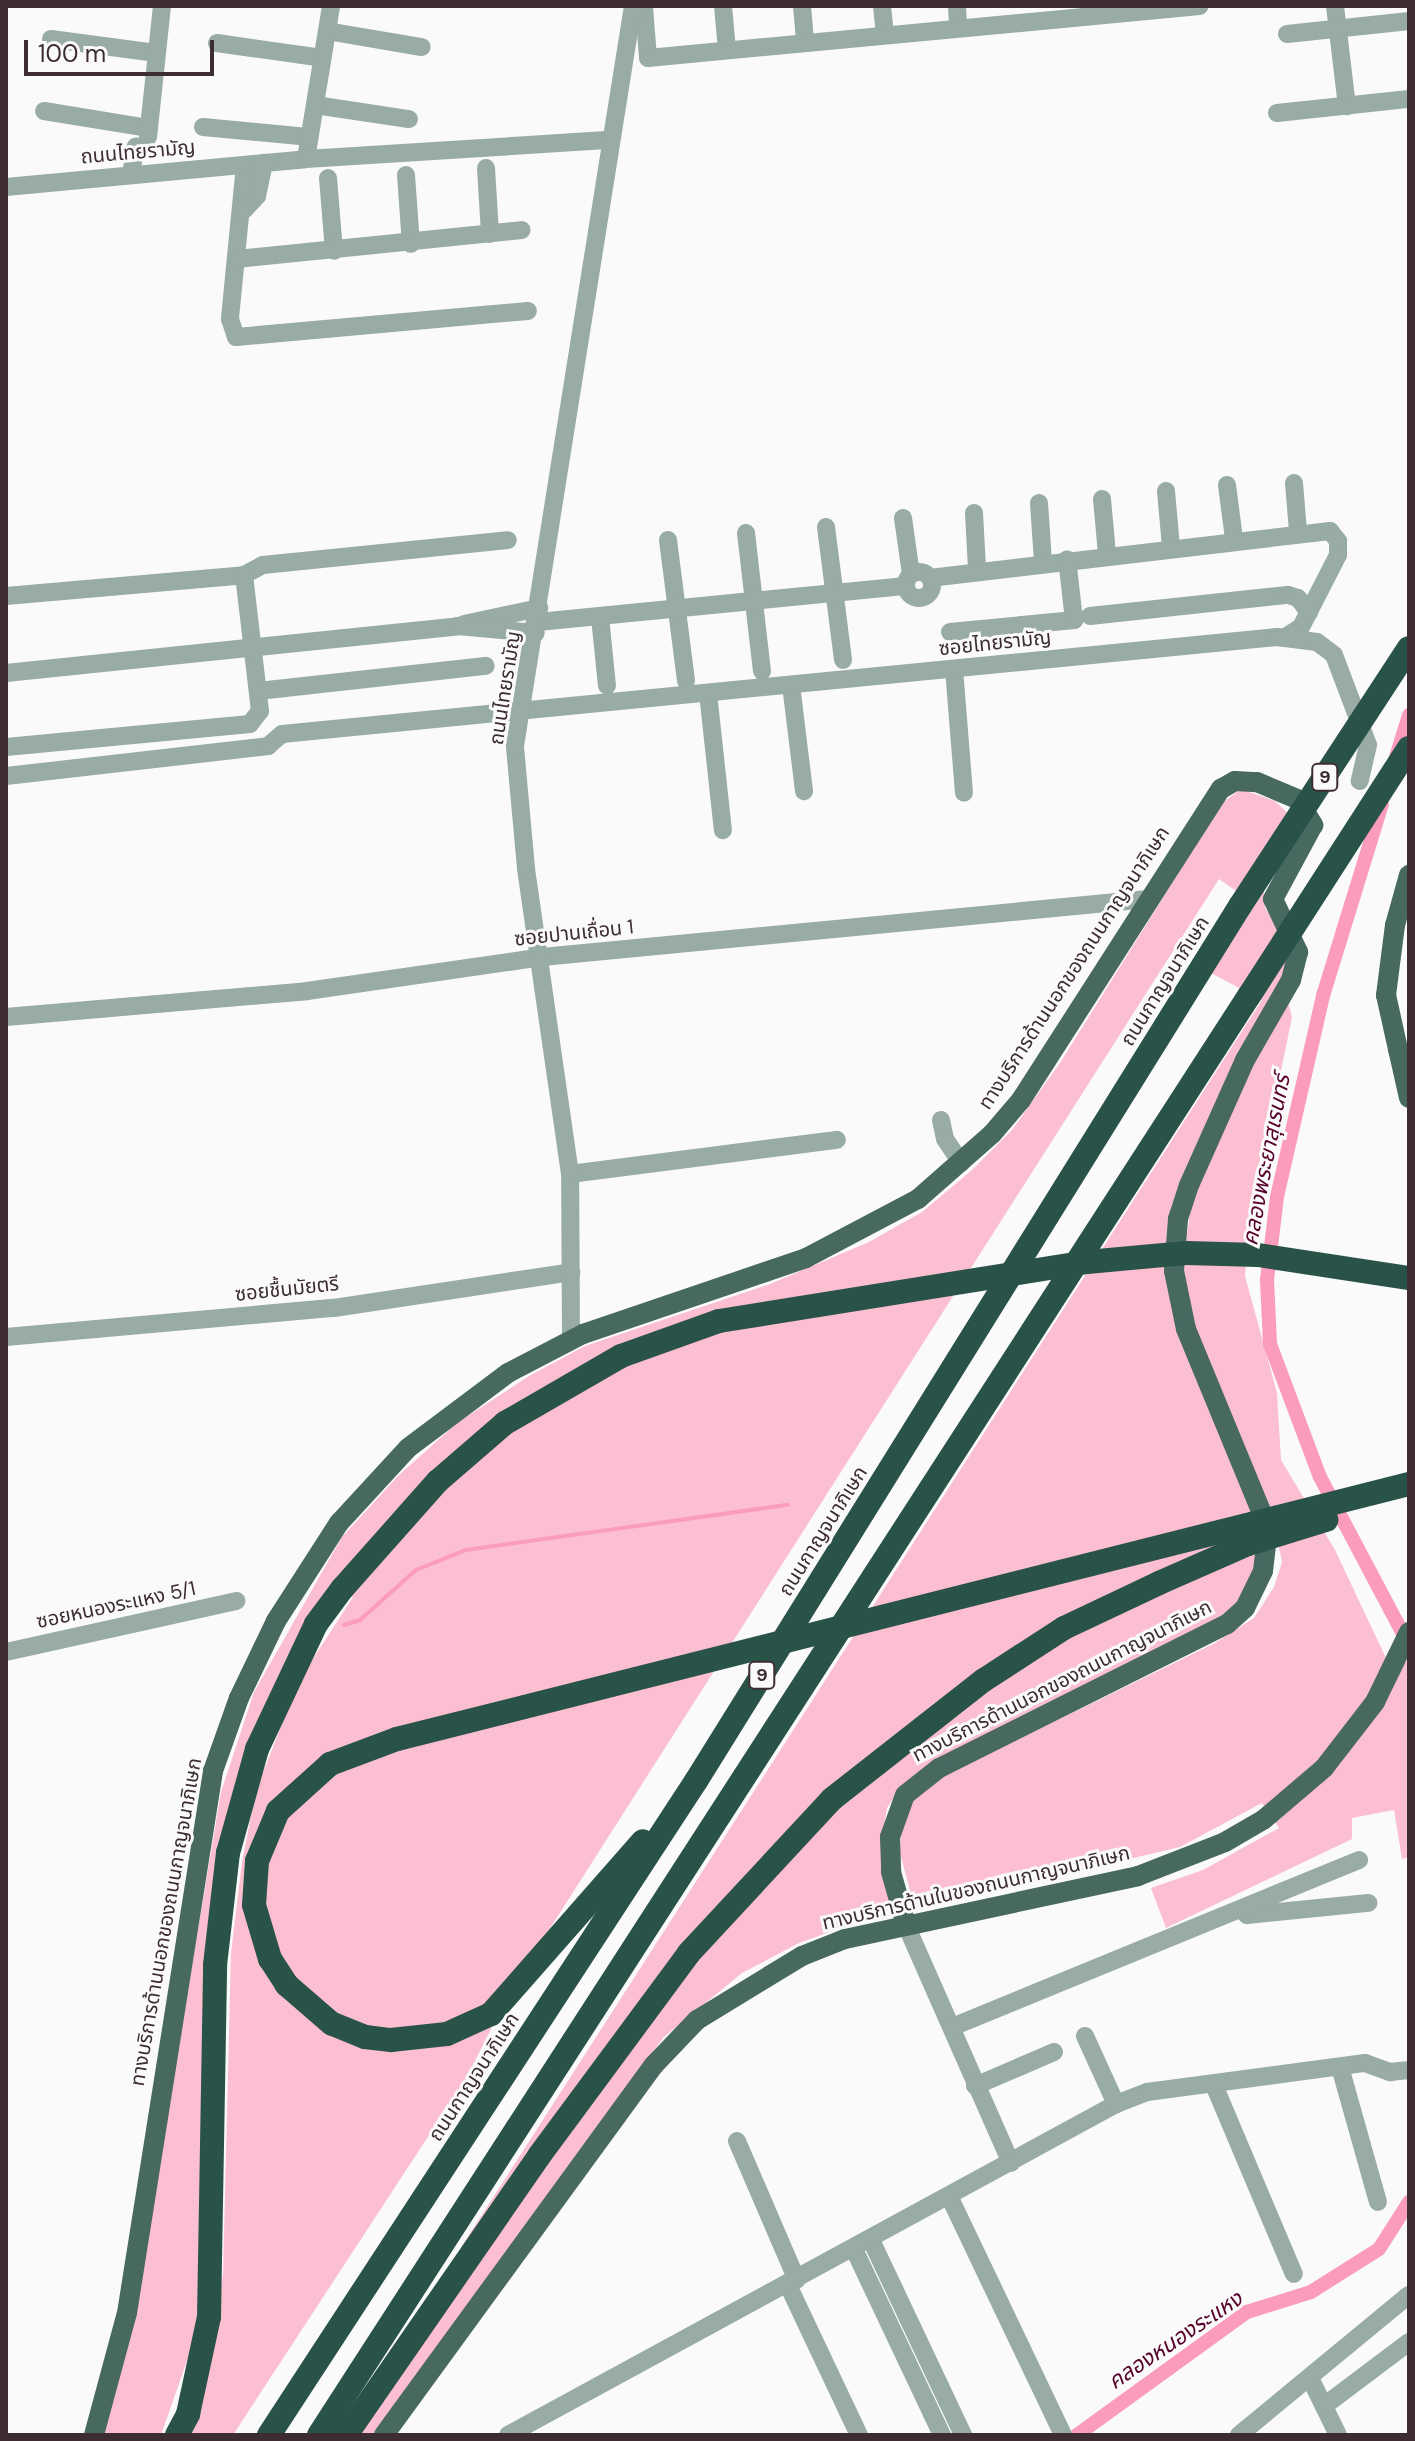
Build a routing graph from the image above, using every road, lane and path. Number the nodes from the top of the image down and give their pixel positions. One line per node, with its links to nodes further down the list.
1 (162, 6): 24 (street)
2 (331, 6): 16 (street)
3 (723, 6): 23 (street)
4 (802, 6): 20 (street)
5 (882, 6): 18 (street)
6 (957, 6): 14 (street)
7 (1189, 6): 8 (street); 11 (street)
8 (1200, 6)
9 (639, 7): 23 (street); 35 (street, ถนนไทยรามัญ)
10 (1336, 7): 15 (street)
11 (1111, 10): 12 (street)
12 (1040, 13): 14 (street)
13 (1409, 21): 15 (street)
14 (958, 28): 18 (street)
15 (1338, 28): 17 (street); 28 (street)
16 (327, 31): 22 (street); 25 (street)
17 (1287, 34)
18 (885, 35): 20 (street)
19 (51, 39): 24 (street)
20 (805, 42): 23 (street)
21 (217, 43): 25 (street)
22 (422, 47)
23 (727, 50)
24 (156, 53): 33 (street)
25 (322, 58): 27 (street)
26 (1409, 99): 28 (street)
27 (315, 105): 31 (street); 34 (street)
28 (1347, 106): 30 (street)
29 (44, 111): 33 (street)
30 (1277, 113)
31 (409, 119)
32 (203, 127): 34 (street)
33 (143, 135): 40 (street)
34 (308, 137): 36 (street)
35 (610, 140): 36 (street, ถนนไทยรามัญ); 76 (street, ถนนไทยรามัญ)
36 (306, 159): 37 (street, ถนนไทยรามัญ)
37 (264, 163): 38 (street, ถนนไทยรามัญ); 44 (street)
38 (245, 165): 40 (street, ถนนไทยรามัญ); 44 (street)
39 (486, 168): 46 (street)
40 (137, 174): 43 (street, ถนนไทยรามัญ)
41 (406, 175): 47 (street)
42 (328, 178): 48 (street)
43 (6, 187)
44 (244, 210): 49 (street)
45 (522, 230): 46 (street)
46 (490, 234): 47 (street)
47 (411, 244): 48 (street)
48 (334, 251): 49 (street)
49 (237, 259): 50 (street)
50 (528, 311)
51 (1294, 483): 59 (street)
52 (1227, 485): 61 (street)
53 (1166, 491): 64 (street)
54 (1102, 499): 65 (street)
55 (1039, 503): 67 (street)
56 (974, 513): 68 (street)
57 (903, 518): 70 (street)
58 (826, 527): 71 (street)
59 (1298, 532): 61 (street); 75 (street)
60 (746, 533): 73 (street)
61 (1234, 539): 64 (street)
62 (508, 540): 69 (street)
63 (668, 540): 74 (street)
64 (1171, 547): 65 (street)
65 (1107, 554): 66 (street)
66 (1067, 559): 67 (street); 79 (street)
67 (1043, 562): 68 (street)
68 (977, 568): 70 (street)
69 (244, 575): 72 (street); 81 (street)
70 (908, 580): 71 (street)
71 (834, 593): 73 (street); 83 (street)
72 (6, 596)
73 (756, 603): 74 (street); 86 (street)
74 (677, 611): 78 (street); 88 (street)
75 (1309, 612): 77 (street); 80 (street)
76 (538, 616): 78 (street); 81 (street); 93 (street, ถนนไทยรามัญ)
77 (1090, 616)
78 (600, 617): 90 (street)
79 (950, 632)
80 (1284, 638): 85 (street, ซอยไทยรามัญ); 97 (street, ซอยไทยรามัญ)
81 (253, 647): 87 (street); 91 (street)
82 (1409, 648): 120 (highway, ถนนกาญจนาภิเษก / 9, bridge)
83 (843, 660)
84 (486, 666): 91 (street)
85 (954, 669): 89 (street, ซอยไทยรามัญ); 99 (street)
86 (762, 671)
87 (6, 673)
88 (686, 681)
89 (791, 685): 92 (street, ซอยไทยรามัญ); 98 (street)
90 (607, 686)
91 (258, 691): 94 (street)
92 (708, 693): 93 (street, ซอยไทยรามัญ); 100 (street)
93 (522, 709): 96 (street, ซอยไทยรามัญ); 103 (street, ถนนไทยรามัญ)
94 (6, 747)
95 (1409, 748): 149 (highway, 9, bridge)
96 (6, 776)
97 (1360, 781)
98 (804, 791)
99 (964, 793)
100 (723, 830)
101 (1409, 875): 105 (main road)
102 (1148, 899): 103 (street, ซอยปานเถื่อน 1); 109 (main road, ทางบริการด้านนอกของถนนกาญจนาภิเษก); 124 (main road, ทางบริการด้านนอกของถนนกาญจนาภิเษก)
103 (542, 957): 104 (street, ซอยปานเถื่อน 1); 110 (street, ถนนไทยรามัญ)
104 (6, 1017)
105 (1403, 1056): 106 (main road)
106 (1409, 1098)
107 (941, 1120): 109 (street)
108 (837, 1140): 110 (street)
109 (961, 1163): 114 (main road, ทางบริการด้านนอกของถนนกาญจนาภิเษก)
110 (570, 1174): 111 (street, ถนนไทยรามัญ)
111 (571, 1272): 113 (street, ซอยชื้นมัยตรี); 114 (street, ถนนไทยรามัญ)
112 (1409, 1278): 147 (highway, bridge)
113 (6, 1337)
114 (571, 1341): 146 (main road, ทางบริการด้านนอกของถนนกาญจนาภิเษก)
115 (1409, 1484): 120 (highway, bridge)
116 (1409, 1496): 150 (highway, bridge)
117 (236, 1601): 119 (street, ซอยหนองระแหง 5/1)
118 (1409, 1632): 124 (main road, ทางบริการด้านในของถนนกาญจนาภิเษก)
119 (6, 1652)
120 (696, 1781): 148 (highway, ถนนกาญจนาภิเษก / 9)
121 (1359, 1860): 123 (street)
122 (1368, 1903): 123 (street)
123 (1246, 1911): 125 (street)
124 (906, 1925): 125 (street); 151 (main road, ทางบริการด้านในของถนนกาญจนาภิเษก)
125 (953, 2030): 131 (street)
126 (1085, 2036): 132 (street)
127 (1054, 2052): 131 (street)
128 (1340, 2067): 129 (street); 130 (street); 136 (street)
129 (1409, 2070)
130 (1214, 2085): 132 (street); 139 (street)
131 (975, 2086): 134 (street)
132 (1116, 2104): 134 (street)
133 (737, 2141): 140 (street)
134 (1011, 2163): 135 (street)
135 (950, 2198): 137 (street); 156 (street)
136 (1378, 2202)
137 (871, 2240): 138 (street); 155 (street)
138 (854, 2249): 140 (street); 154 (street)
139 (1294, 2274)
140 (792, 2283): 152 (street); 153 (street)
141 (1409, 2295): 143 (street)
142 (1409, 2342): 144 (street)
143 (1311, 2380): 144 (street); 157 (street)
144 (1324, 2406): 145 (street)
145 (1331, 2432)
146 (94, 2435)
147 (177, 2435)
148 (269, 2435)
149 (319, 2435)
150 (346, 2435)
151 (384, 2435)
152 (508, 2435)
153 (859, 2435)
154 (942, 2435)
155 (963, 2435)
156 (1063, 2435)
157 (1239, 2435)

